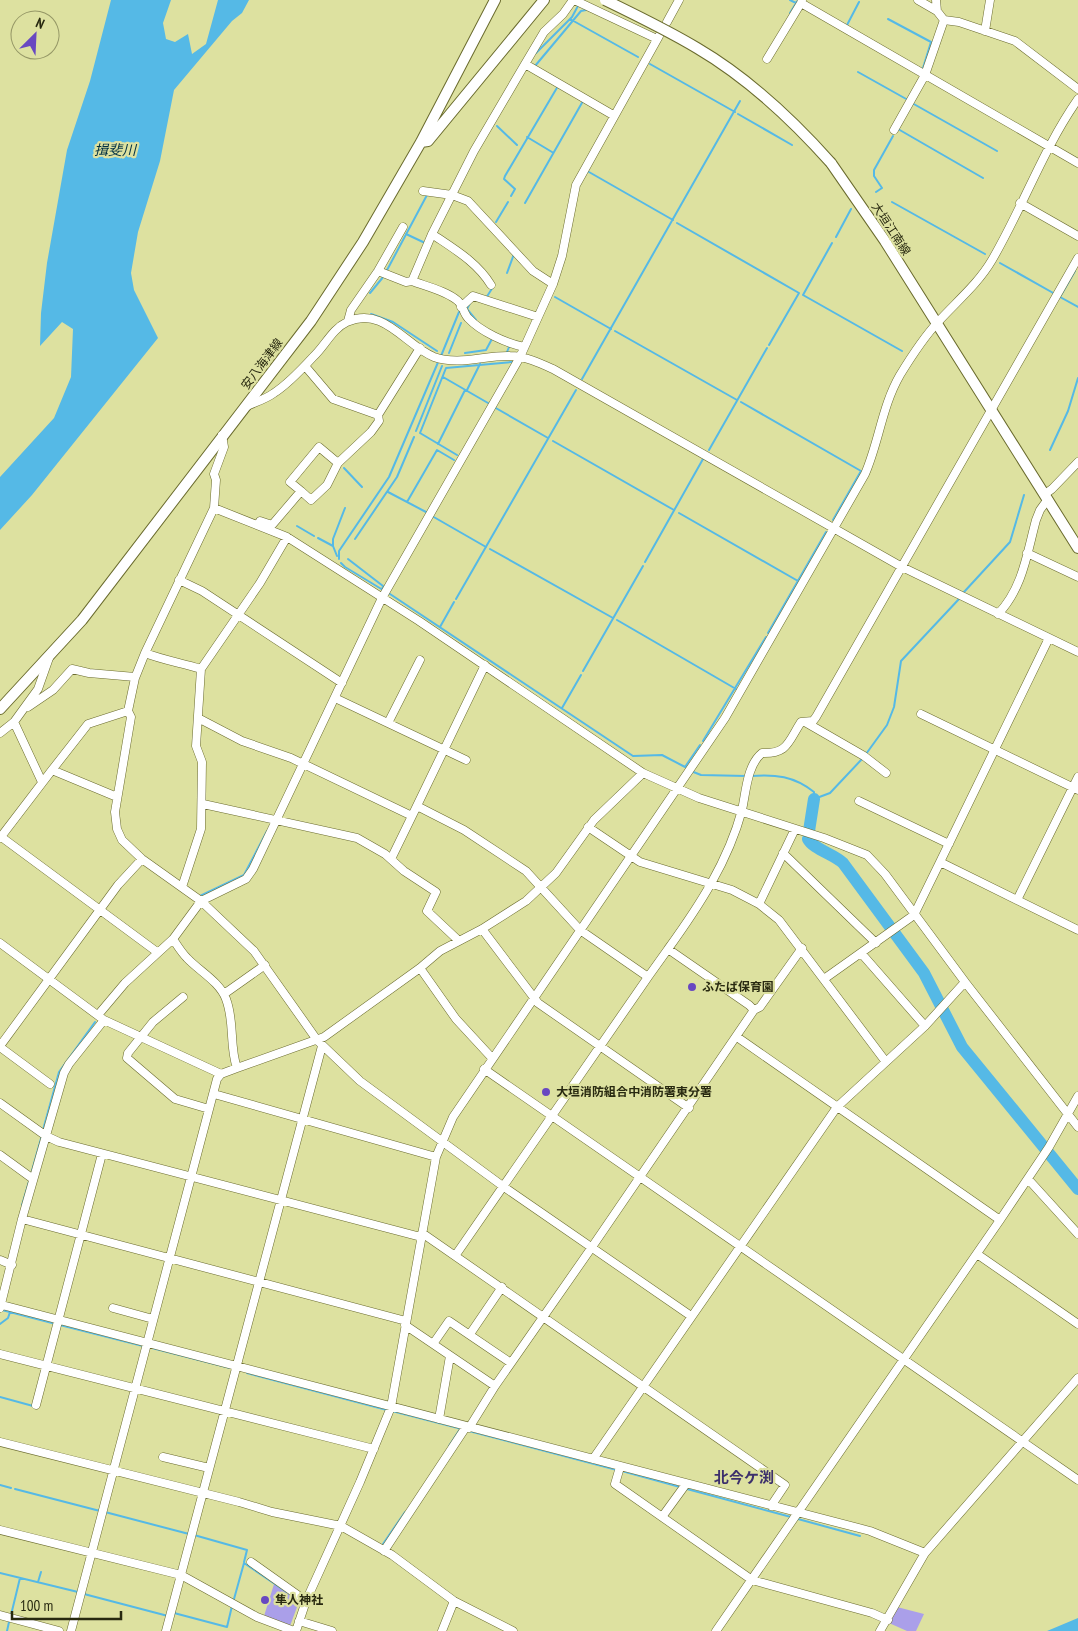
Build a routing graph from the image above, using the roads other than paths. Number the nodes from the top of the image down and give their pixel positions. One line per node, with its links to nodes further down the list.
1 (495, 0): 21 (main road, 安八海津線)
2 (544, 0): 21 (main road)
3 (573, 0): 15 (street); 19 (street)
4 (605, 0): 38 (main road, 大垣江南線, bridge)
5 (679, 0): 12 (street)
6 (918, 0): 10 (street)
7 (936, 0): 10 (street)
8 (990, 0): 13 (street)
9 (802, 1): 14 (street); 16 (street)
10 (937, 12): 11 (street)
11 (944, 20): 13 (street); 16 (street)
12 (667, 22)
13 (985, 31): 17 (street)
14 (767, 60)
15 (525, 64): 19 (street); 25 (street)
16 (925, 75): 20 (street); 22 (street)
17 (1078, 89)
18 (1078, 99): 22 (street)
19 (613, 115): 33 (street)
20 (894, 130)
21 (421, 142): 43 (main road, 安八海津線)
22 (1050, 146): 23 (street); 26 (street)
23 (1078, 163)
24 (423, 191): 25 (street)
25 (452, 195): 28 (street); 33 (street)
26 (1020, 203): 29 (street); 38 (street)
27 (403, 227): 31 (street)
28 (432, 234): 32 (street); 34 (street)
29 (1078, 236)
30 (1078, 258): 44 (street)
31 (378, 271): 32 (street); 37 (street)
32 (412, 280): 35 (street)
33 (553, 284): 36 (street)
34 (491, 285)
35 (461, 307): 36 (street); 40 (street)
36 (538, 317): 40 (street)
37 (348, 321): 39 (street); 42 (street)
38 (938, 322): 44 (main road, 大垣江南線); 53 (street)
39 (420, 348): 41 (street); 45 (street)
40 (524, 348): 41 (street)
41 (520, 357): 53 (street); 60 (street)
42 (305, 366): 43 (street); 45 (street)
43 (244, 408): 46 (main road, 安八海津線)
44 (992, 410): 50 (main road, 大垣江南線); 57 (street)
45 (378, 414): 48 (street)
46 (222, 435): 51 (street); 66 (main road, 安八海津線)
47 (1078, 462): 50 (street)
48 (338, 463): 49 (street); 49 (street)
49 (301, 491): 52 (street)
50 (1046, 496): 55 (main road, 大垣江南線); 56 (street)
51 (214, 508): 52 (street); 59 (street)
52 (250, 522): 54 (street)
53 (834, 528): 57 (street); 91 (street)
54 (287, 537): 60 (street); 62 (street)
55 (1078, 548)
56 (1027, 553): 58 (street); 61 (street)
57 (902, 567): 61 (street); 78 (street)
58 (1078, 576)
59 (179, 580): 62 (street); 65 (street)
60 (382, 598): 68 (street); 71 (street)
61 (998, 614): 63 (street)
62 (238, 615): 69 (street); 71 (street)
63 (1049, 638): 64 (street); 82 (street)
64 (1078, 652)
65 (145, 653): 69 (street); 70 (street)
66 (49, 658): 73 (main road, 安八海津線); 77 (street)
67 (420, 660): 79 (street)
68 (485, 665): 81 (street); 86 (street)
69 (201, 669): 76 (street)
70 (135, 677): 74 (street); 77 (street)
71 (342, 683): 72 (street)
72 (335, 698): 79 (street); 84 (street)
73 (0, 709)
74 (128, 711): 85 (street); 92 (street)
75 (921, 714): 82 (street)
76 (198, 718): 84 (street); 94 (street)
77 (16, 719): 80 (street); 89 (street)
78 (805, 722): 87 (street); 96 (street)
79 (388, 723): 81 (street)
80 (0, 733)
81 (444, 750): 83 (street); 95 (street)
82 (995, 750): 90 (street); 102 (street)
83 (466, 760)
84 (304, 764): 97 (street); 98 (street)
85 (52, 770): 89 (street); 92 (street)
86 (644, 773): 91 (street); 99 (street)
87 (886, 773)
88 (1078, 777): 90 (street)
89 (42, 782): 101 (street)
90 (1075, 789): 111 (street)
91 (677, 790): 96 (street); 104 (street)
92 (117, 796): 105 (street)
93 (859, 801): 102 (street)
94 (203, 804): 98 (street); 109 (street)
95 (417, 806): 97 (street); 110 (street)
96 (742, 811): 100 (street); 108 (street)
97 (412, 816): 106 (street)
98 (276, 821): 106 (street); 112 (street)
99 (588, 827): 104 (street); 110 (street)
100 (795, 829): 103 (street); 115 (street)
101 (0, 837): 114 (street)
102 (949, 844): 107 (street)
103 (783, 853): 113 (street); 122 (street)
104 (630, 857): 108 (street); 117 (street)
105 (142, 859): 109 (street); 114 (street)
106 (391, 859): 120 (street)
107 (940, 862): 111 (street); 115 (street)
108 (713, 884): 113 (street); 124 (street)
109 (182, 887): 112 (street)
110 (541, 887): 116 (street); 117 (street)
111 (1017, 900): 118 (street)
112 (201, 901): 119 (street); 127 (street)
113 (759, 904): 123 (street)
114 (100, 910): 125 (street); 130 (street)
115 (914, 915): 122 (street); 132 (street)
116 (482, 929): 120 (street); 135 (street)
117 (580, 930): 129 (street); 135 (street)
118 (1078, 930)
119 (173, 939): 125 (street); 133 (street)
120 (459, 941): 128 (street)
121 (0, 942): 130 (street)
122 (876, 943): 126 (street)
123 (802, 948): 131 (street); 136 (street)
124 (668, 949): 129 (street); 136 (street)
125 (157, 952): 137 (street)
126 (861, 953): 131 (street); 138 (street)
127 (265, 965): 133 (street); 141 (street)
128 (420, 968): 141 (street); 144 (street)
129 (648, 977): 142 (street)
130 (48, 978): 137 (street); 143 (street)
131 (824, 979): 145 (street)
132 (965, 982): 138 (street); 156 (street)
133 (224, 994): 146 (street)
134 (183, 996): 139 (street)
135 (534, 997): 142 (street); 144 (street)
136 (754, 1010): 140 (street)
137 (101, 1017): 139 (street); 160 (street)
138 (925, 1026): 145 (street)
139 (140, 1037): 148 (street); 155 (street)
140 (737, 1037): 153 (street); 154 (street)
141 (319, 1043): 146 (street); 158 (street); 161 (street)
142 (600, 1046): 154 (street); 157 (street)
143 (0, 1047): 149 (street)
144 (492, 1058): 147 (street)
145 (886, 1062): 153 (street)
146 (237, 1068): 148 (street)
147 (484, 1069): 157 (street); 161 (street)
148 (221, 1074): 150 (street)
149 (50, 1084)
150 (214, 1094): 155 (street); 158 (street)
151 (1078, 1096): 156 (street)
152 (0, 1103): 160 (street)
153 (837, 1107): 172 (street); 176 (street)
154 (688, 1108): 165 (street)
155 (209, 1109): 166 (street)
156 (1068, 1114): 159 (street); 167 (street)
157 (553, 1116): 165 (street); 169 (street)
158 (301, 1119): 164 (street); 170 (street)
159 (1078, 1127)
160 (46, 1136): 162 (street); 168 (street)
161 (441, 1142): 164 (street); 169 (street)
162 (102, 1154): 166 (street); 173 (street)
163 (0, 1155): 168 (street)
164 (436, 1157): 175 (street)
165 (641, 1177): 176 (street); 177 (street)
166 (191, 1178): 170 (street); 180 (street)
167 (1028, 1179): 172 (street); 174 (street)
168 (33, 1180): 171 (street)
169 (504, 1187): 177 (street); 179 (street)
170 (280, 1200): 175 (street); 183 (street)
171 (22, 1219): 173 (street); 182 (street)
172 (1000, 1220): 178 (street)
173 (80, 1234): 180 (street); 190 (street)
174 (1078, 1234)
175 (421, 1235): 179 (street); 191 (street)
176 (741, 1246): 188 (street); 198 (street)
177 (592, 1248): 187 (street); 188 (street)
178 (977, 1254): 192 (street); 198 (street)
179 (455, 1256): 184 (street)
180 (170, 1258): 183 (street); 189 (street)
181 (0, 1260): 182 (street)
182 (12, 1265): 185 (street)
183 (258, 1282): 191 (street); 201 (street)
184 (502, 1287): 187 (street); 193 (street)
185 (1, 1306): 190 (street)
186 (114, 1308): 189 (street)
187 (544, 1316): 199 (street); 204 (street)
188 (691, 1316): 204 (street)
189 (153, 1318): 195 (street)
190 (58, 1319): 195 (street); 200 (street)
191 (406, 1323): 194 (street); 207 (street)
192 (1078, 1324)
193 (470, 1334): 194 (street); 199 (street)
194 (433, 1344): 197 (street)
195 (146, 1345): 201 (street); 205 (street)
196 (0, 1354): 200 (street)
197 (450, 1356): 203 (street); 209 (street)
198 (904, 1360): 211 (street); 223 (street)
199 (511, 1363): 203 (street)
200 (46, 1365): 205 (street); 206 (street)
201 (236, 1368): 207 (street); 208 (street)
202 (1078, 1378): 211 (street)
203 (494, 1386): 210 (street)
204 (643, 1386): 215 (street); 222 (street)
205 (136, 1388): 208 (street); 218 (street)
206 (36, 1404)
207 (391, 1407): 209 (street); 213 (street)
208 (225, 1411): 213 (street); 217 (street)
209 (439, 1420): 210 (street)
210 (468, 1427): 215 (street); 227 (street)
211 (1022, 1441): 219 (street); 228 (street)
212 (0, 1442): 218 (street)
213 (374, 1449): 225 (street)
214 (164, 1456): 217 (street)
215 (593, 1459): 216 (street)
216 (620, 1467): 220 (street); 224 (street)
217 (209, 1468): 221 (street)
218 (113, 1472): 221 (street); 229 (street)
219 (1078, 1480)
220 (686, 1484): 222 (street); 224 (street)
221 (203, 1493): 225 (street); 231 (street)
222 (771, 1506): 223 (street)
223 (798, 1513): 228 (street); 232 (street)
224 (662, 1517): 232 (street)
225 (341, 1526): 227 (street); 233 (street)
226 (0, 1530): 229 (street)
227 (384, 1550): 234 (street)
228 (925, 1553): 236 (street)
229 (92, 1554): 231 (street); 239 (street)
230 (251, 1562): 233 (street)
231 (181, 1575): 240 (street); 241 (street)
232 (752, 1580): 236 (street); 245 (street)
233 (306, 1601): 237 (street)
234 (454, 1601): 243 (street); 244 (street)
235 (0, 1614): 238 (street)
236 (888, 1620): 246 (street)
237 (299, 1621): 241 (street); 242 (street)
238 (60, 1631)
239 (71, 1631)
240 (166, 1631)
241 (295, 1631)
242 (332, 1631)
243 (442, 1631)
244 (512, 1631)
245 (716, 1631)
246 (880, 1631)

